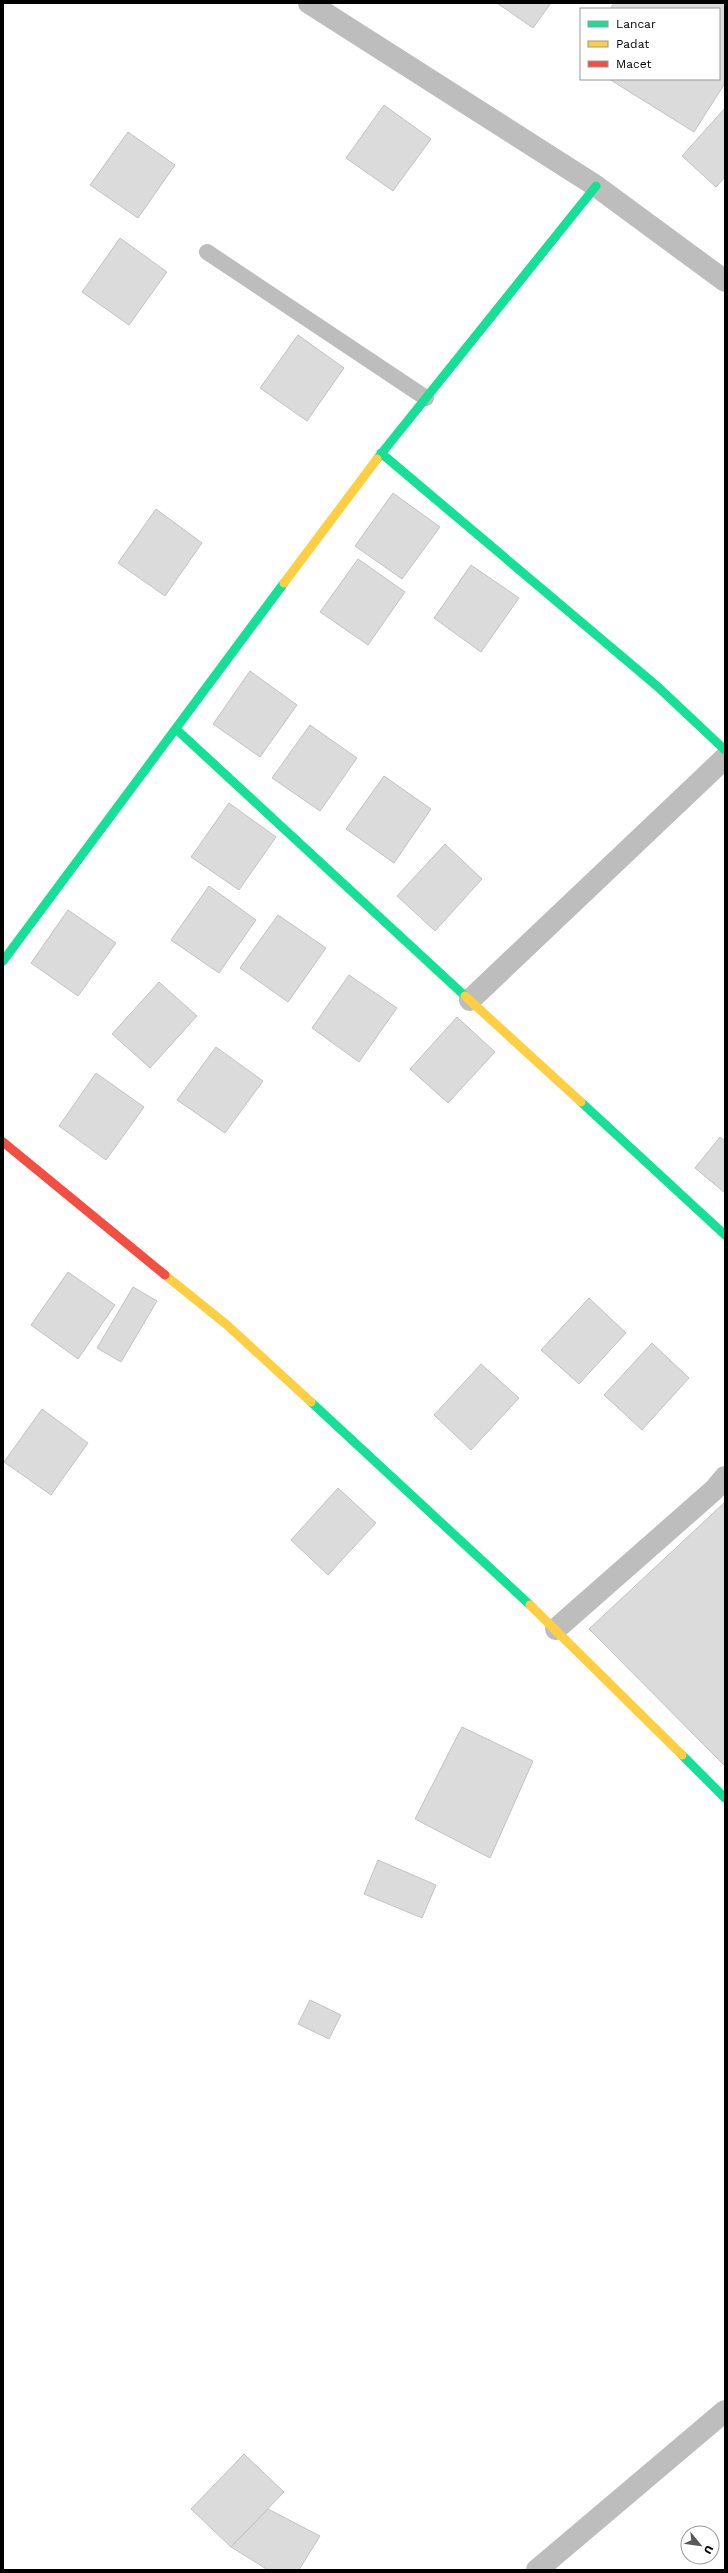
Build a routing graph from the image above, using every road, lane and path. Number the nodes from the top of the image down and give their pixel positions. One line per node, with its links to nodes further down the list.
1 (309, 3): 2 (street)
2 (596, 186): 4 (street); 5 (street)
3 (208, 252): 5 (lane)
4 (725, 280)
5 (426, 398): 6 (street)
6 (381, 453): 7 (street); 8 (street)
7 (176, 729): 10 (street); 11 (street)
8 (725, 750)
9 (725, 758): 11 (street)
10 (3, 961)
11 (470, 1000): 13 (street)
12 (3, 1142): 15 (street)
13 (725, 1235)
14 (725, 1477): 15 (street)
15 (556, 1629): 16 (street)
16 (725, 1798)
17 (725, 2411): 18 (street)
18 (537, 2570)

